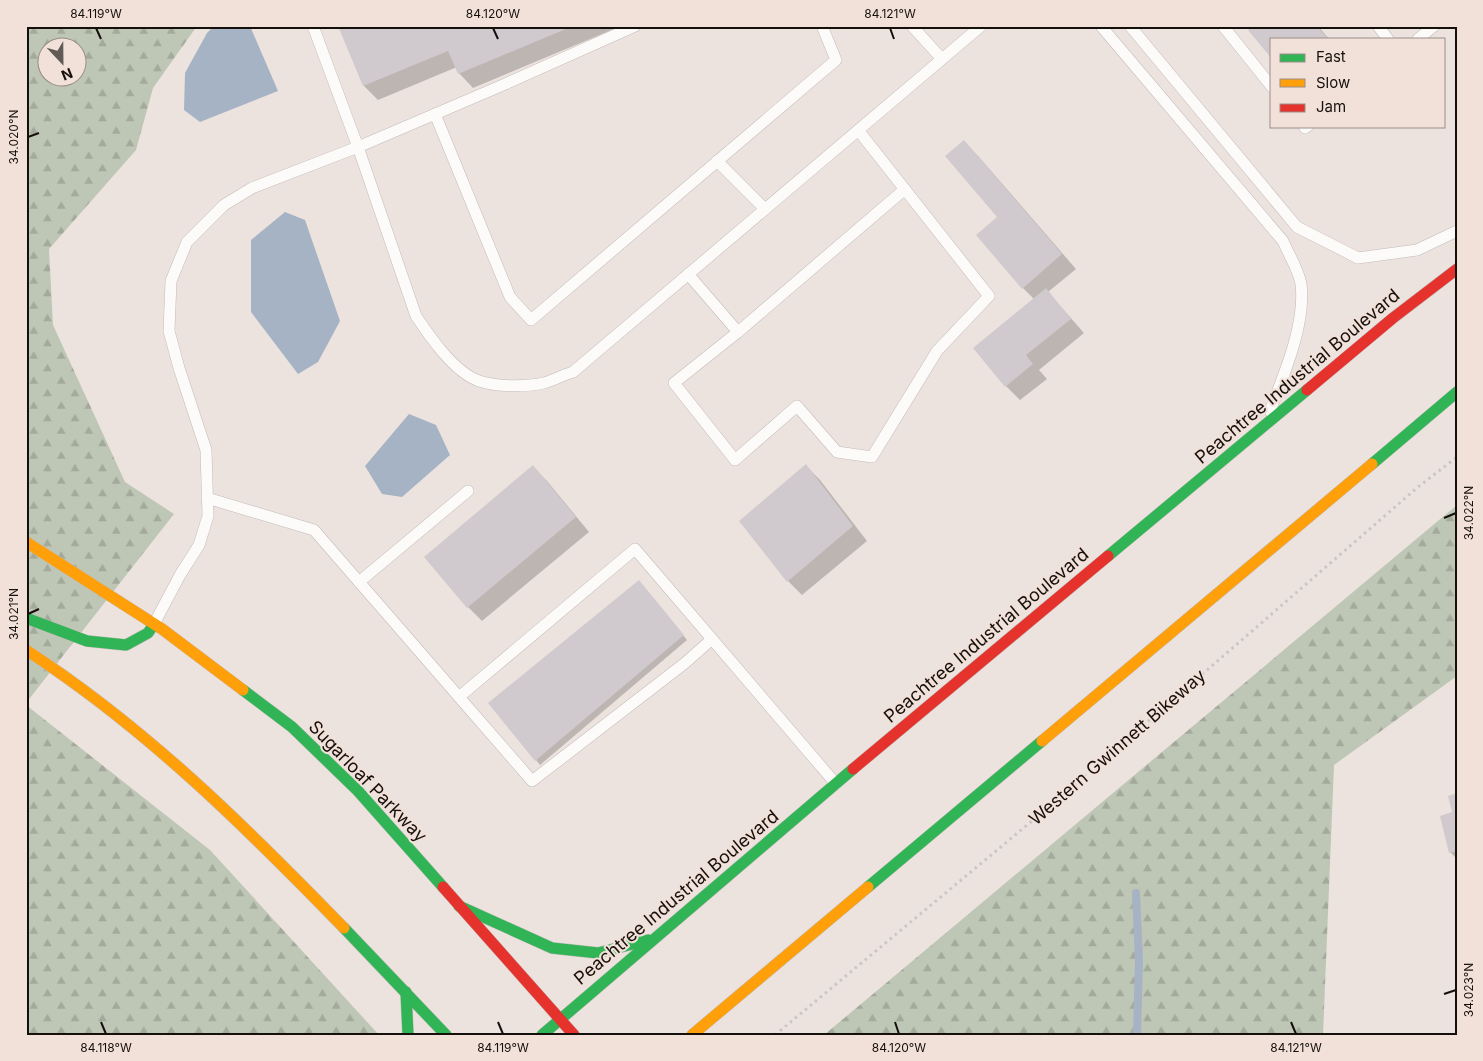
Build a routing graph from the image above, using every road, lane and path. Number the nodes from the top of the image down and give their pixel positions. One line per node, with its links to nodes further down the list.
1 (312, 26): 17 (lane)
2 (635, 26): 15 (lane)
3 (822, 26): 18 (lane)
4 (912, 26): 13 (lane)
5 (980, 26): 13 (lane)
6 (1101, 26): 26 (lane)
7 (1130, 26): 21 (lane)
8 (1223, 26): 14 (lane)
9 (1378, 26): 11 (lane)
10 (1434, 26): 12 (lane)
11 (1387, 38)
12 (1419, 38)
13 (942, 59): 16 (lane)
14 (1270, 85)
15 (435, 114): 17 (lane); 18 (lane)
16 (858, 130): 19 (lane); 20 (lane)
17 (358, 147): 23 (lane); 29 (lane)
18 (717, 161): 20 (lane)
19 (905, 190): 24 (lane); 24 (lane)
20 (765, 209): 23 (lane)
21 (1457, 231)
22 (1457, 269): 26 (main road, Peachtree Industrial Boulevard)
23 (688, 274): 24 (lane)
24 (738, 332)
25 (1457, 392): 46 (main road)
26 (1265, 424): 37 (main road, Peachtree Industrial Boulevard)
27 (1457, 457): 47 (path, Western Gwinnett Bikeway)
28 (468, 491): 31 (lane)
29 (207, 498): 31 (lane); 33 (lane)
30 (26, 542): 33 (main road, Sugarloaf Parkway)
31 (359, 582): 36 (lane)
32 (26, 618): 33 (main road)
33 (154, 624): 38 (main road, Sugarloaf Parkway)
34 (712, 639): 36 (lane); 36 (lane); 37 (lane)
35 (26, 650): 40 (main road)
36 (459, 697)
37 (836, 784): 39 (main road, Peachtree Industrial Boulevard)
38 (459, 906): 39 (main road); 41 (main road, Sugarloaf Parkway)
39 (655, 938): 41 (main road, Peachtree Industrial Boulevard)
40 (406, 992): 42 (main road); 43 (main road)
41 (560, 1019): 44 (main road, Peachtree Industrial Boulevard); 45 (main road, Sugarloaf Parkway)
42 (408, 1035)
43 (446, 1035)
44 (542, 1035)
45 (574, 1035)
46 (692, 1035)
47 (775, 1035)

